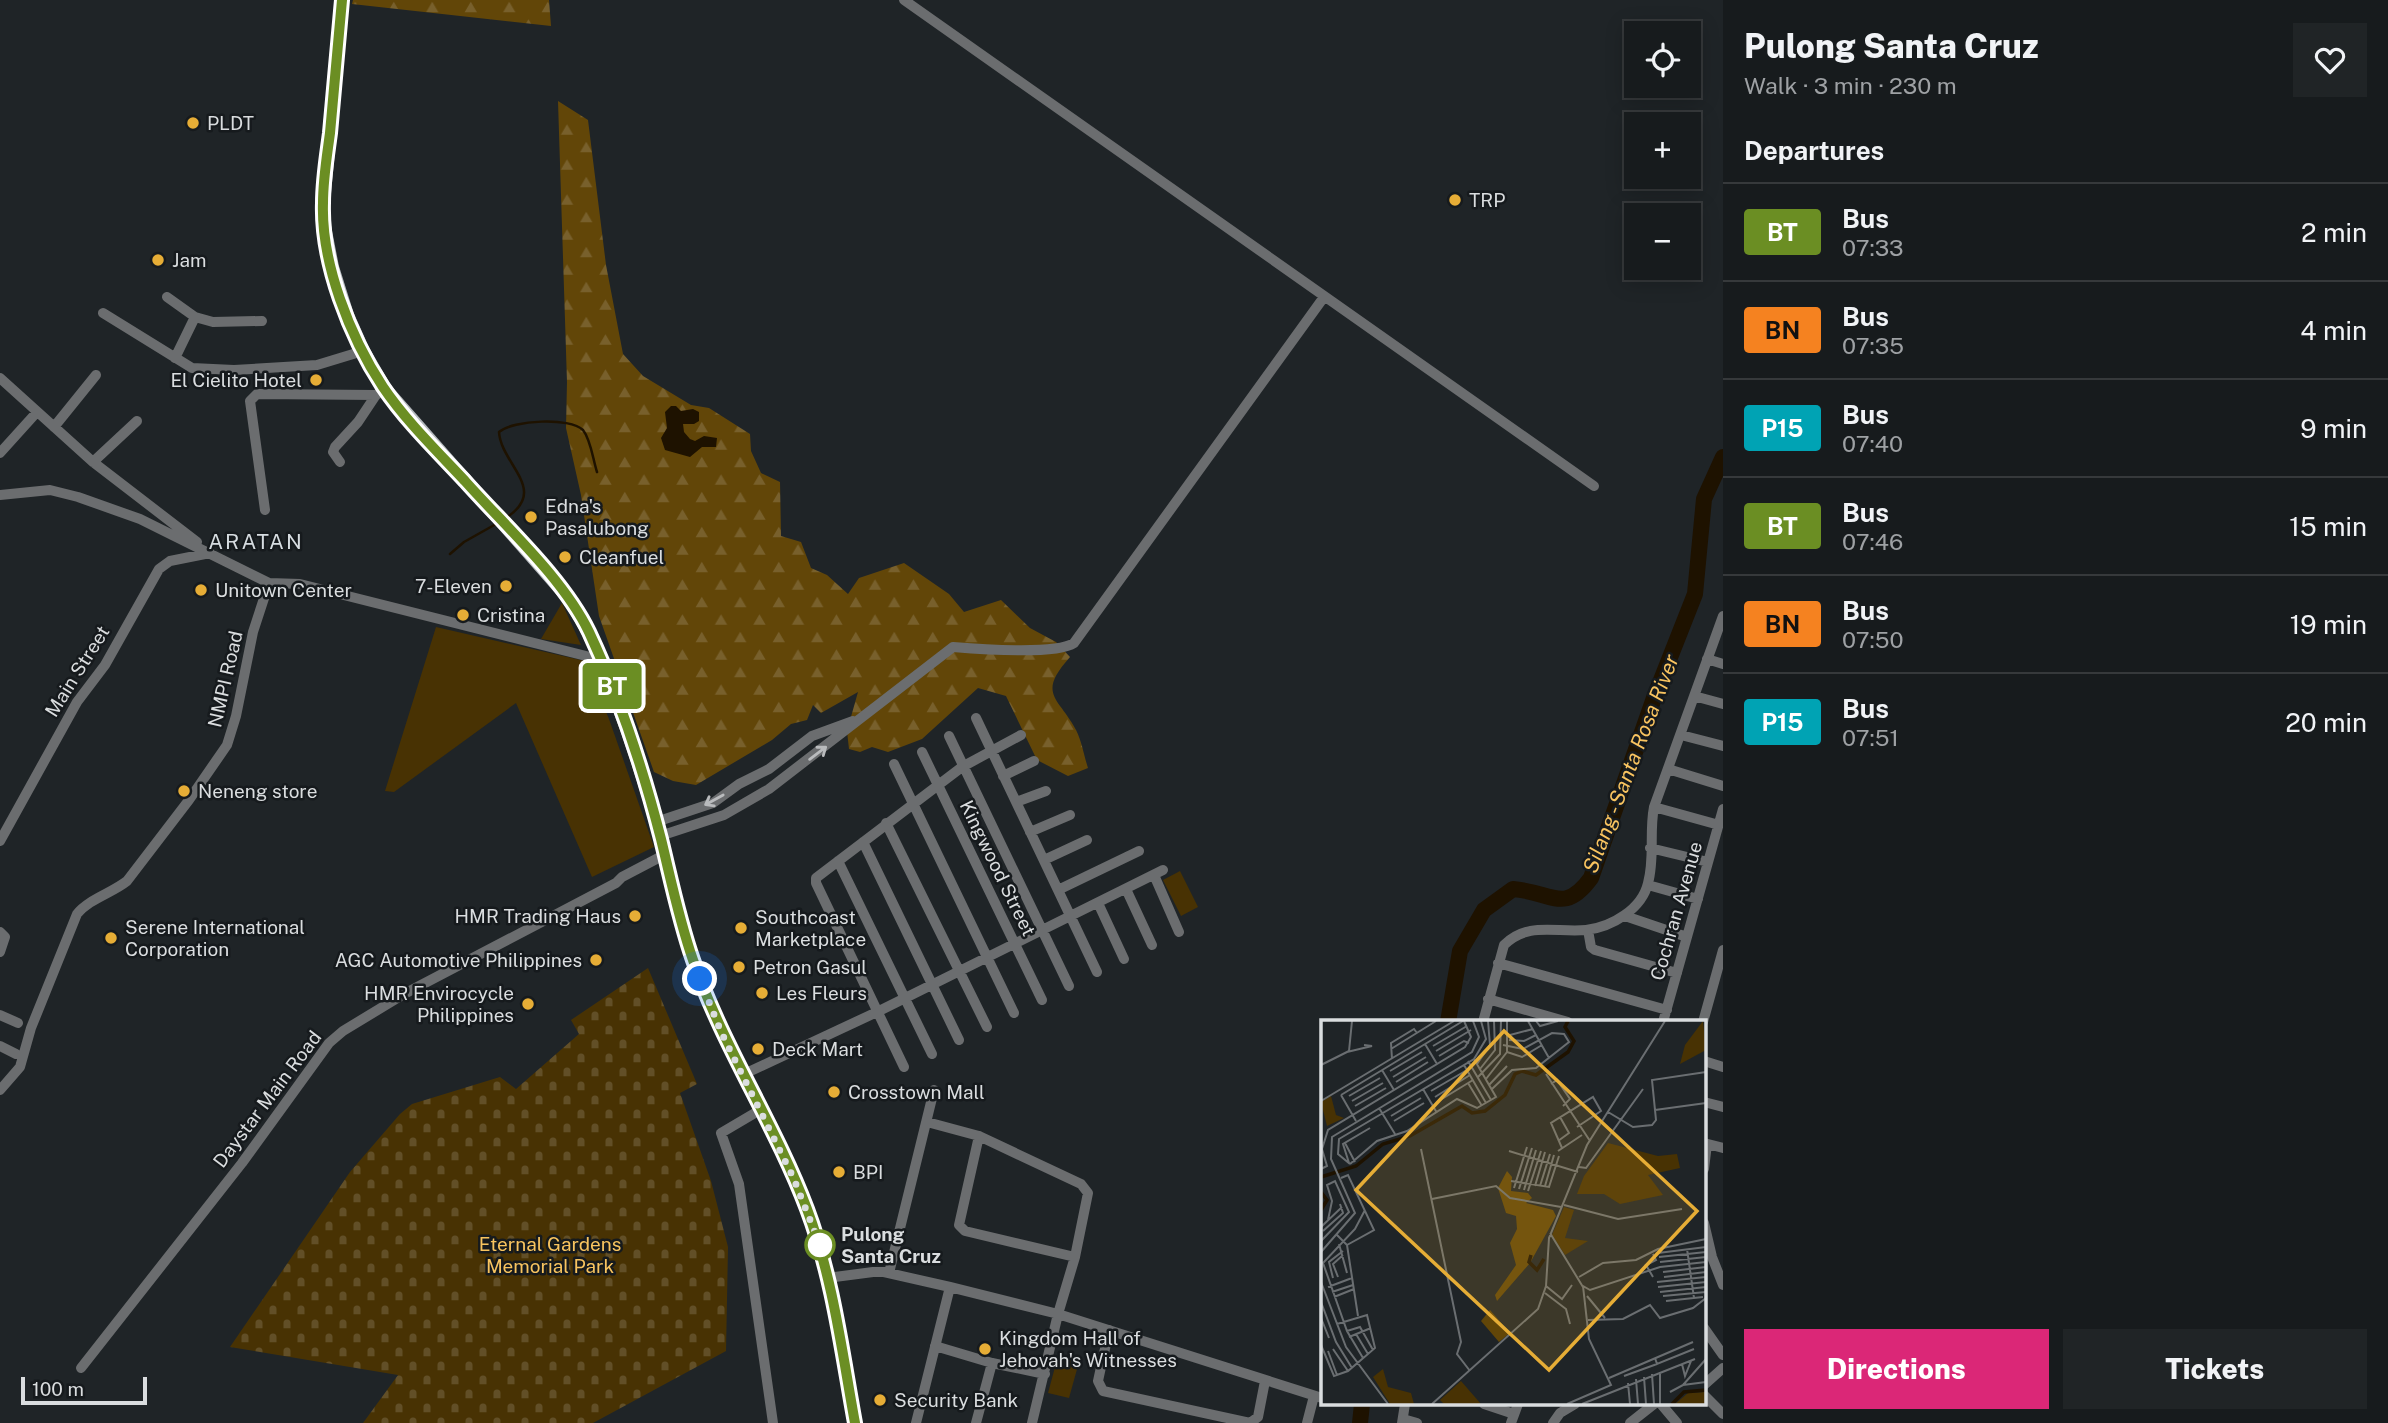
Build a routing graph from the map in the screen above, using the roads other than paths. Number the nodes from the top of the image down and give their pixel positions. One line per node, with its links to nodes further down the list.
1 (342, 0): 8 (main road)
2 (904, 0): 4 (street)
3 (167, 297): 6 (street)
4 (1324, 297): 21 (street); 32 (street)
5 (103, 313): 9 (street)
6 (195, 317): 7 (street); 9 (street)
7 (262, 321)
8 (363, 351): 9 (street); 13 (main road)
9 (175, 358)
10 (96, 376): 17 (street)
11 (0, 378): 12 (street)
12 (10, 388): 14 (street); 15 (street)
13 (381, 392): 20 (street); 23 (street); 28 (main road)
14 (0, 398)
15 (37, 412): 17 (street); 18 (street)
16 (136, 421): 19 (street)
17 (54, 427): 19 (street)
18 (0, 453)
19 (93, 462): 24 (street)
20 (340, 462)
21 (1594, 486)
22 (0, 495): 24 (street)
23 (265, 510)
24 (210, 553): 25 (street); 58 (street, Main Street)
25 (270, 583): 28 (street); 111 (street, NMPI Road)
26 (1722, 623): 27 (street)
27 (1707, 659): 29 (street); 30 (street)
28 (602, 660): 55 (main road)
29 (1723, 664)
30 (1694, 696): 31 (street); 34 (street)
31 (1723, 704)
32 (866, 717): 55 (street, one-way to 55); 55 (street, one-way to 32)
33 (976, 718): 38 (street)
34 (1681, 734): 37 (street); 43 (street)
35 (1021, 735): 38 (street)
36 (949, 736): 42 (street)
37 (1723, 746)
38 (990, 751): 42 (street); 44 (street)
39 (922, 752): 45 (street, Kingwood Street)
40 (1034, 761): 44 (street)
41 (894, 764): 49 (street)
42 (962, 767): 45 (street); 73 (street)
43 (1668, 769): 46 (street); 50 (street)
44 (1003, 776): 48 (street)
45 (939, 786): 49 (street); 78 (street, Kingwood Street)
46 (1723, 786)
47 (1046, 791): 48 (street)
48 (1016, 802): 56 (street)
49 (912, 804): 53 (street); 82 (street)
50 (1654, 807): 54 (street); 60 (street)
51 (1723, 810): 54 (street, Cochran Avenue)
52 (1070, 815): 56 (street)
53 (886, 823): 59 (street); 85 (street)
54 (1719, 825): 65 (street, Cochran Avenue)
55 (658, 829): 62 (main road)
56 (1030, 832): 63 (street)
57 (1087, 840): 63 (street)
58 (0, 841)
59 (863, 842): 64 (street); 88 (street)
60 (1650, 848): 65 (street); 66 (street)
61 (1139, 850): 68 (street)
62 (665, 858): 110 (main road); 133 (street, Daystar Main Road)
63 (1044, 860): 68 (street)
64 (838, 861): 90 (street); 94 (street)
65 (1708, 862): 69 (street, Cochran Avenue)
66 (1648, 885): 69 (street); 72 (street)
67 (1126, 889): 70 (street); 76 (street); 79 (street)
68 (1058, 890): 71 (street)
69 (1698, 899): 77 (street, Cochran Avenue)
70 (1098, 903): 71 (street); 83 (street)
71 (1071, 916): 73 (street); 86 (street)
72 (1625, 916): 74 (street); 77 (street)
73 (1043, 930): 78 (street); 89 (street)
74 (1588, 930): 84 (street); 87 (street)
75 (0, 932): 81 (street)
76 (1180, 932)
77 (1687, 937): 87 (street, Cochran Avenue)
78 (1015, 943): 82 (street); 92 (street, Kingwood Street)
79 (1152, 945)
80 (1723, 950): 100 (street)
81 (0, 952)
82 (988, 957): 85 (street); 95 (street)
83 (1124, 959)
84 (1498, 963): 91 (street); 93 (street)
85 (960, 971): 88 (street); 102 (street)
86 (1097, 972)
87 (1677, 973): 93 (street, Cochran Avenue)
88 (932, 984): 90 (street); 103 (street)
89 (1069, 986)
90 (905, 998): 94 (street); 106 (street)
91 (1488, 999): 97 (street); 98 (street)
92 (1042, 1000)
93 (1667, 1010): 99 (street, Cochran Avenue)
94 (877, 1012): 109 (street); 110 (street)
95 (1014, 1013)
96 (0, 1015): 101 (street)
97 (1483, 1020)
98 (1561, 1020)
99 (1664, 1020)
100 (1704, 1020)
101 (18, 1023)
102 (987, 1027)
103 (959, 1040)
104 (1, 1047): 105 (street)
105 (16, 1054)
106 (932, 1054)
107 (1706, 1062): 108 (street)
108 (1723, 1067)
109 (904, 1068)
110 (742, 1075): 115 (main road)
111 (0, 1090)
112 (934, 1090): 116 (street)
113 (1706, 1103): 114 (street)
114 (1723, 1107)
115 (760, 1110): 123 (main road); 146 (street)
116 (927, 1122): 117 (street); 122 (street)
117 (979, 1136): 121 (street); 121 (street)
118 (1706, 1143): 119 (street)
119 (1723, 1148)
120 (1706, 1232): 124 (street)
121 (1075, 1257): 126 (street)
122 (885, 1273): 123 (street); 125 (street)
123 (828, 1282): 147 (main road)
124 (1723, 1285)
125 (950, 1287): 126 (street); 129 (street)
126 (1058, 1314): 127 (street); 134 (street)
127 (1109, 1330): 135 (street); 151 (street)
128 (1706, 1331): 130 (street)
129 (935, 1346): 131 (street); 148 (street)
130 (1723, 1355)
131 (992, 1363): 134 (street); 149 (street)
132 (1723, 1367): 136 (street)
133 (81, 1368)
134 (1045, 1374): 150 (street)
135 (1265, 1381): 137 (street); 151 (street)
136 (1706, 1383)
137 (1318, 1397): 152 (street)
138 (1706, 1397): 144 (street)
139 (1490, 1406): 143 (street)
140 (1572, 1406): 154 (street)
141 (1651, 1406): 155 (street)
142 (1663, 1406): 156 (street)
143 (1514, 1414)
144 (1723, 1414)
145 (1403, 1421): 153 (street)
146 (773, 1423)
147 (855, 1423)
148 (916, 1423)
149 (976, 1423)
150 (1032, 1423)
151 (1250, 1423)
152 (1307, 1423)
153 (1417, 1423)
154 (1553, 1423)
155 (1630, 1423)
156 (1677, 1423)

